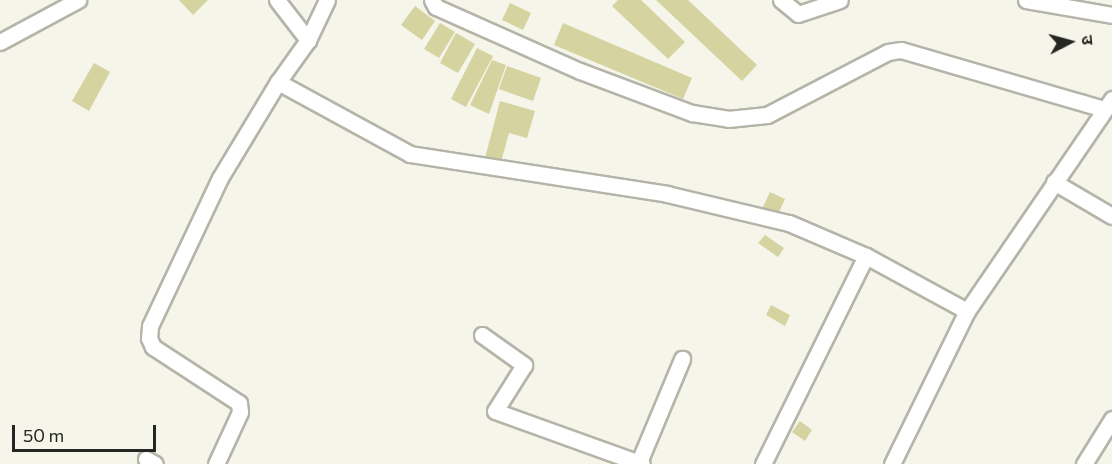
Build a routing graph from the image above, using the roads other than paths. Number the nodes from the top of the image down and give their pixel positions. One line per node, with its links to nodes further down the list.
1 (78, 0): 10 (street)
2 (277, 0): 9 (street)
3 (327, 0): 9 (street)
4 (432, 0): 12 (street)
5 (781, 0): 6 (street)
6 (840, 0)
7 (1026, 0): 8 (street)
8 (1112, 15)
9 (308, 40): 11 (street)
10 (0, 42)
11 (278, 82): 15 (street); 21 (street)
12 (1108, 104): 13 (street)
13 (1054, 182): 14 (street); 16 (street)
14 (1112, 216)
15 (866, 256): 16 (street); 22 (street)
16 (967, 311): 23 (street)
17 (482, 336): 20 (street)
18 (682, 359): 20 (street)
19 (1112, 419): 24 (street)
20 (641, 463)
21 (216, 464)
22 (764, 464)
23 (892, 464)
24 (1084, 464)

